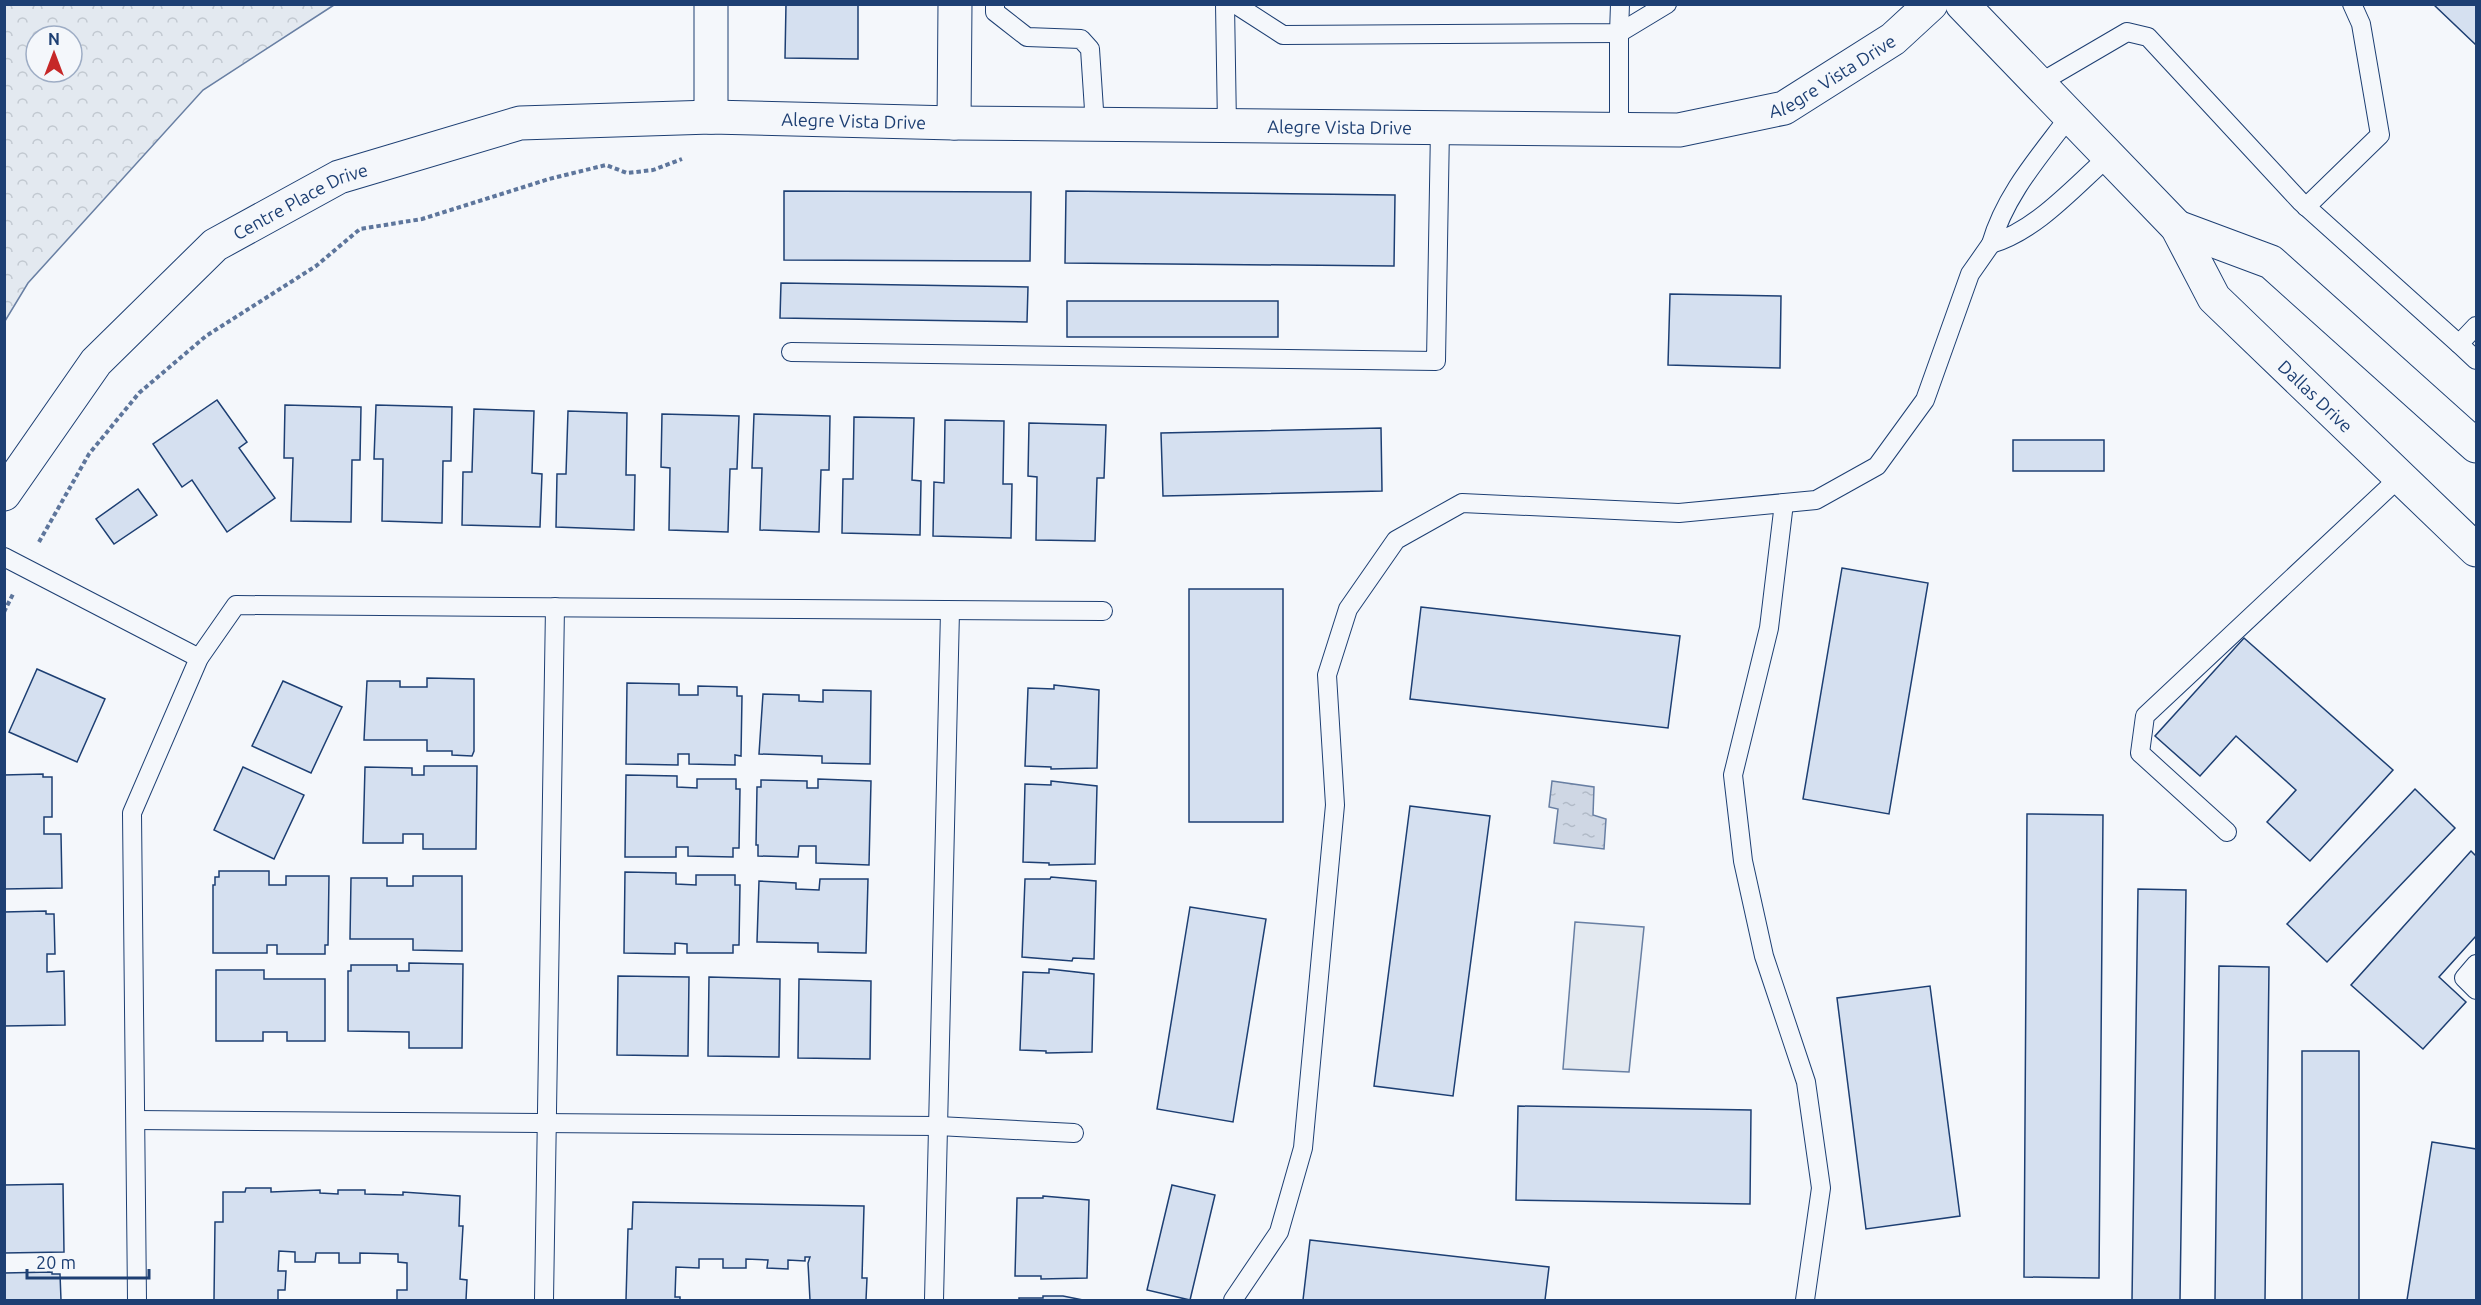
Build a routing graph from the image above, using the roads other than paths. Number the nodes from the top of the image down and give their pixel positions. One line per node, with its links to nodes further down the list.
1 (711, 4): 13 (street)
2 (955, 4): 15 (street)
3 (995, 4): 16 (lane)
4 (1225, 4): 17 (lane)
5 (1235, 4): 11 (lane)
6 (1620, 4): 11 (lane)
7 (1667, 4): 11 (lane)
8 (1930, 4): 19 (street, Alegre Vista Drive)
9 (1962, 4): 12 (street, Dallas Drive)
10 (2352, 4): 21 (lane)
11 (1619, 33): 19 (lane)
12 (2038, 84): 14 (street, Dallas Drive); 21 (lane)
13 (711, 117): 15 (street, Alegre Vista Drive); 30 (street, Centre Place Drive)
14 (2069, 117): 20 (street, Dallas Drive); 23 (lane)
15 (954, 123): 16 (street, Alegre Vista Drive)
16 (1095, 125): 17 (street, Alegre Vista Drive)
17 (1227, 126): 18 (street, Alegre Vista Drive)
18 (1440, 128): 19 (street, Alegre Vista Drive); 26 (lane)
19 (1619, 129)
20 (2108, 157): 22 (street, Dallas Drive); 23 (lane)
21 (2306, 207): 25 (lane)
22 (2177, 227): 28 (street, Dallas Drive); 29 (street, Dallas Drive)
23 (1991, 244): 31 (lane)
24 (2476, 326): 25 (lane)
25 (2459, 344): 27 (lane)
26 (791, 352)
27 (2476, 360)
28 (2476, 446)
29 (2401, 476): 32 (street, Dallas Drive); 38 (lane)
30 (4, 494)
31 (1784, 503): 48 (lane); 49 (lane)
32 (2475, 545)
33 (4, 556): 37 (lane)
34 (555, 607): 35 (lane); 37 (lane); 42 (lane)
35 (950, 611): 36 (lane); 43 (lane)
36 (1103, 611)
37 (199, 658): 41 (lane)
38 (2227, 832)
39 (2476, 964): 40 (lane)
40 (2476, 990)
41 (136, 1120): 42 (lane); 45 (lane)
42 (549, 1123): 43 (lane); 46 (lane)
43 (938, 1126): 44 (lane); 47 (lane)
44 (1074, 1132)
45 (137, 1300)
46 (544, 1300)
47 (934, 1300)
48 (1233, 1300)
49 (1805, 1300)

